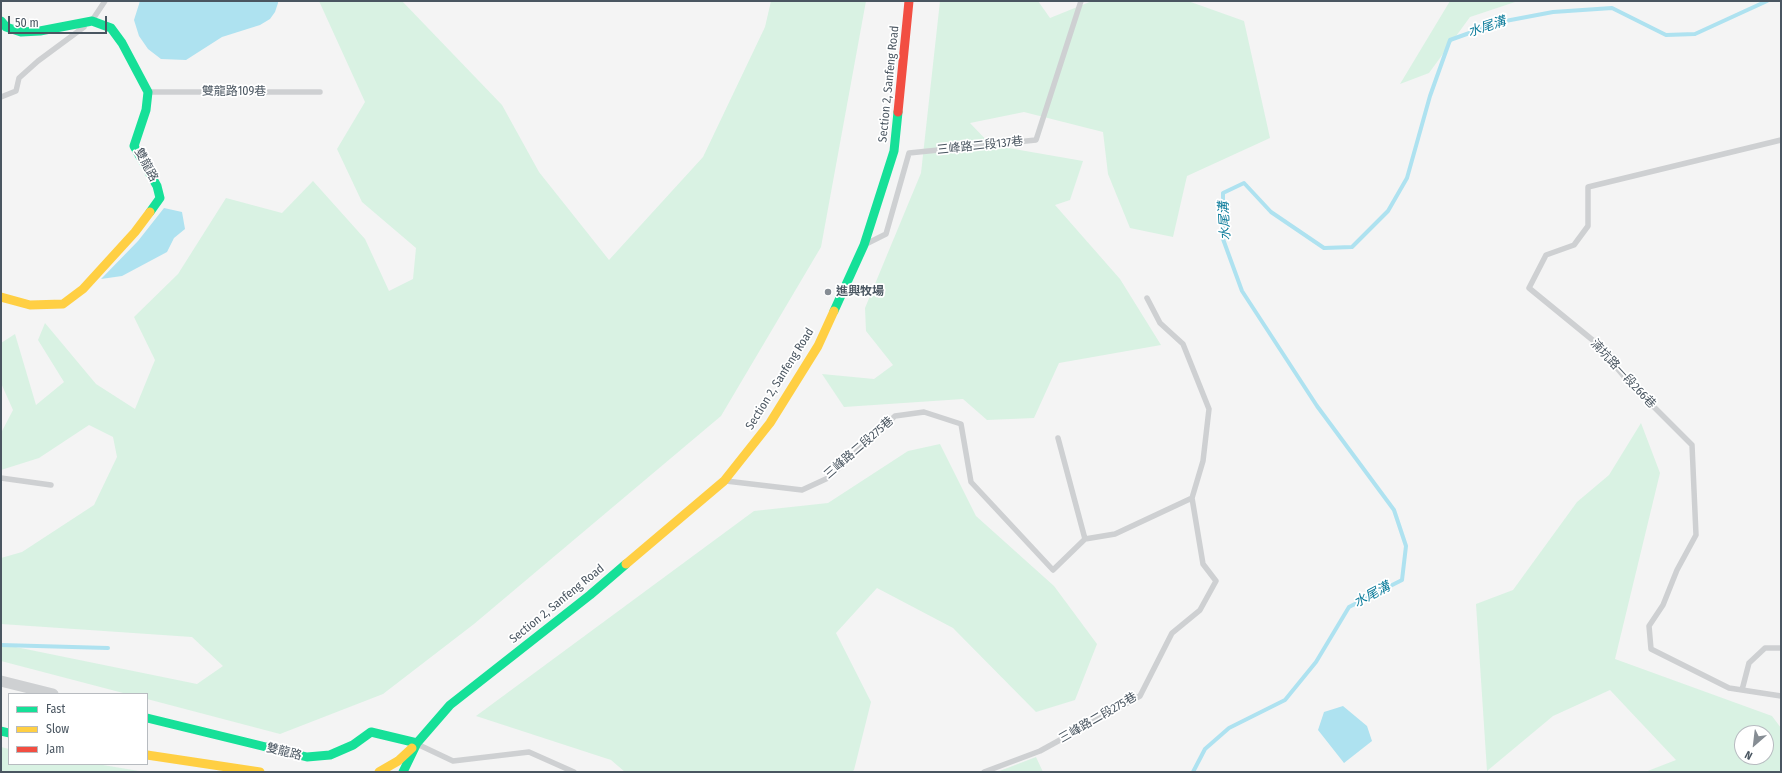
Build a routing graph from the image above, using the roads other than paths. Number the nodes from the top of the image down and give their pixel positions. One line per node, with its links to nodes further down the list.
1 (105, 1): 5 (lane)
2 (909, 1): 10 (street, Section 2, Sanfeng Road)
3 (1081, 1): 10 (lane, 三峰路二段137巷)
4 (1, 21): 5 (street)
5 (92, 21): 6 (street); 8 (lane)
6 (148, 92): 7 (lane, 雙龍路109巷); 11 (street, 雙龍路)
7 (320, 92)
8 (1, 97)
9 (1781, 140): 21 (lane, 湳坑路一段266巷)
10 (864, 245): 15 (street, Section 2, Sanfeng Road)
11 (1, 297)
12 (1147, 298): 17 (lane)
13 (1058, 438): 18 (lane)
14 (1, 478): 16 (lane)
15 (724, 481): 18 (lane, 三峰路二段275巷); 25 (street, Section 2, Sanfeng Road)
16 (51, 485)
17 (1192, 498): 18 (lane); 31 (lane, 三峰路二段275巷)
18 (1085, 539)
19 (1781, 648): 21 (lane)
20 (1, 681): 22 (street)
21 (1742, 690): 23 (lane, 湳坑路一段266巷)
22 (49, 693)
23 (1781, 696)
24 (148, 718): 25 (street, 雙龍路)
25 (417, 743): 28 (street); 29 (street, Section 2, Sanfeng Road); 30 (lane)
26 (148, 755): 27 (street)
27 (260, 772)
28 (379, 772)
29 (403, 772)
30 (574, 772)
31 (984, 772)

